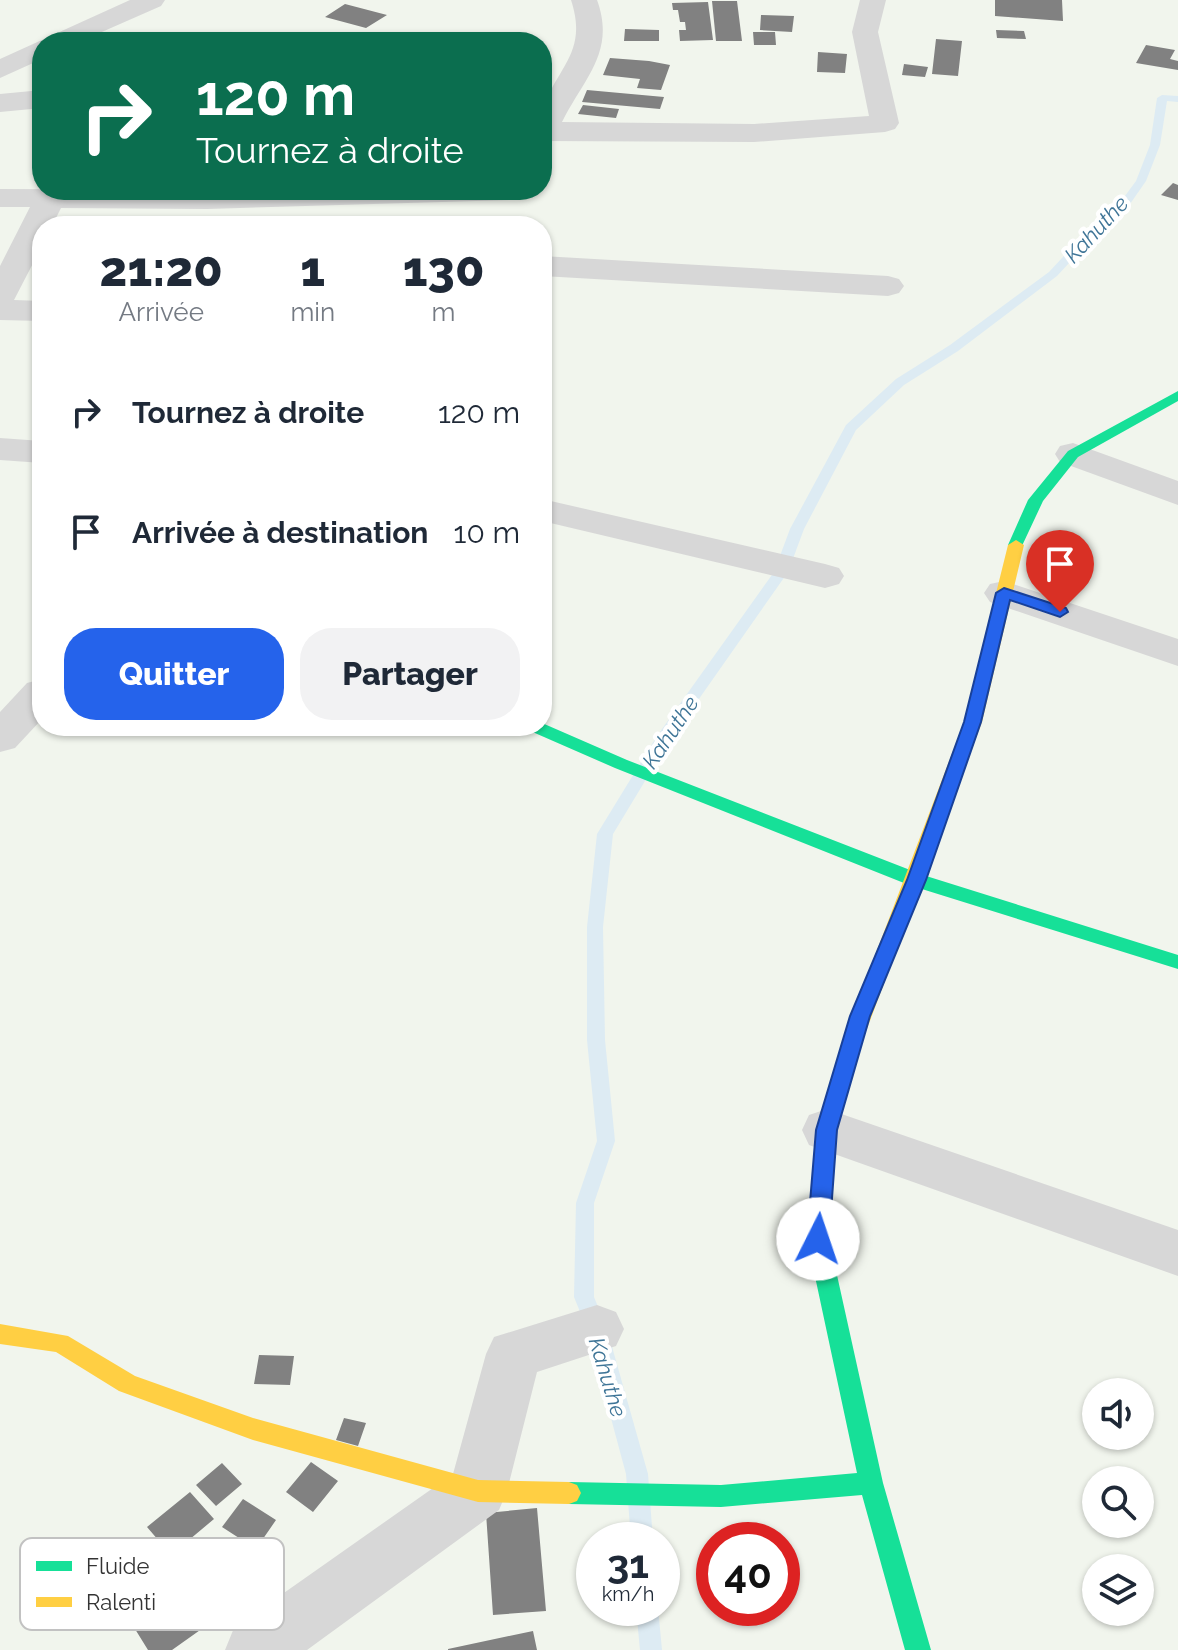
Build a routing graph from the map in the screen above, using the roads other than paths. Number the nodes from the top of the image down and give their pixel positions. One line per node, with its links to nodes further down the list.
1 (115, 0): 4 (street)
2 (584, 0): 10 (street)
3 (873, 0): 11 (street)
4 (148, 2): 5 (street)
5 (79, 32)
6 (32, 53): 7 (street)
7 (0, 70)
8 (32, 100): 9 (street)
9 (0, 103)
10 (552, 112)
11 (552, 125)
12 (0, 198): 13 (street)
13 (32, 199)
14 (32, 234): 17 (street)
15 (552, 267): 16 (street)
16 (888, 286)
17 (0, 297)
18 (0, 310): 19 (street)
19 (32, 311)
20 (1178, 395): 23 (street)
21 (0, 449): 22 (street)
22 (32, 451)
23 (1073, 454): 24 (street); 27 (street)
24 (1178, 494)
25 (552, 512): 26 (street)
26 (825, 576)
27 (1004, 593): 28 (street); 32 (street)
28 (1178, 653)
29 (32, 704): 31 (street)
30 (552, 734): 32 (street)
31 (0, 738)
32 (916, 880): 33 (street); 34 (street)
33 (1178, 962)
34 (827, 1130): 35 (street); 38 (street)
35 (1178, 1253)
36 (597, 1329): 39 (street)
37 (0, 1334): 39 (street)
38 (871, 1483): 39 (street); 43 (street)
39 (478, 1491): 40 (street)
40 (284, 1630)
41 (284, 1630): 42 (street)
42 (256, 1650)
43 (918, 1650)

